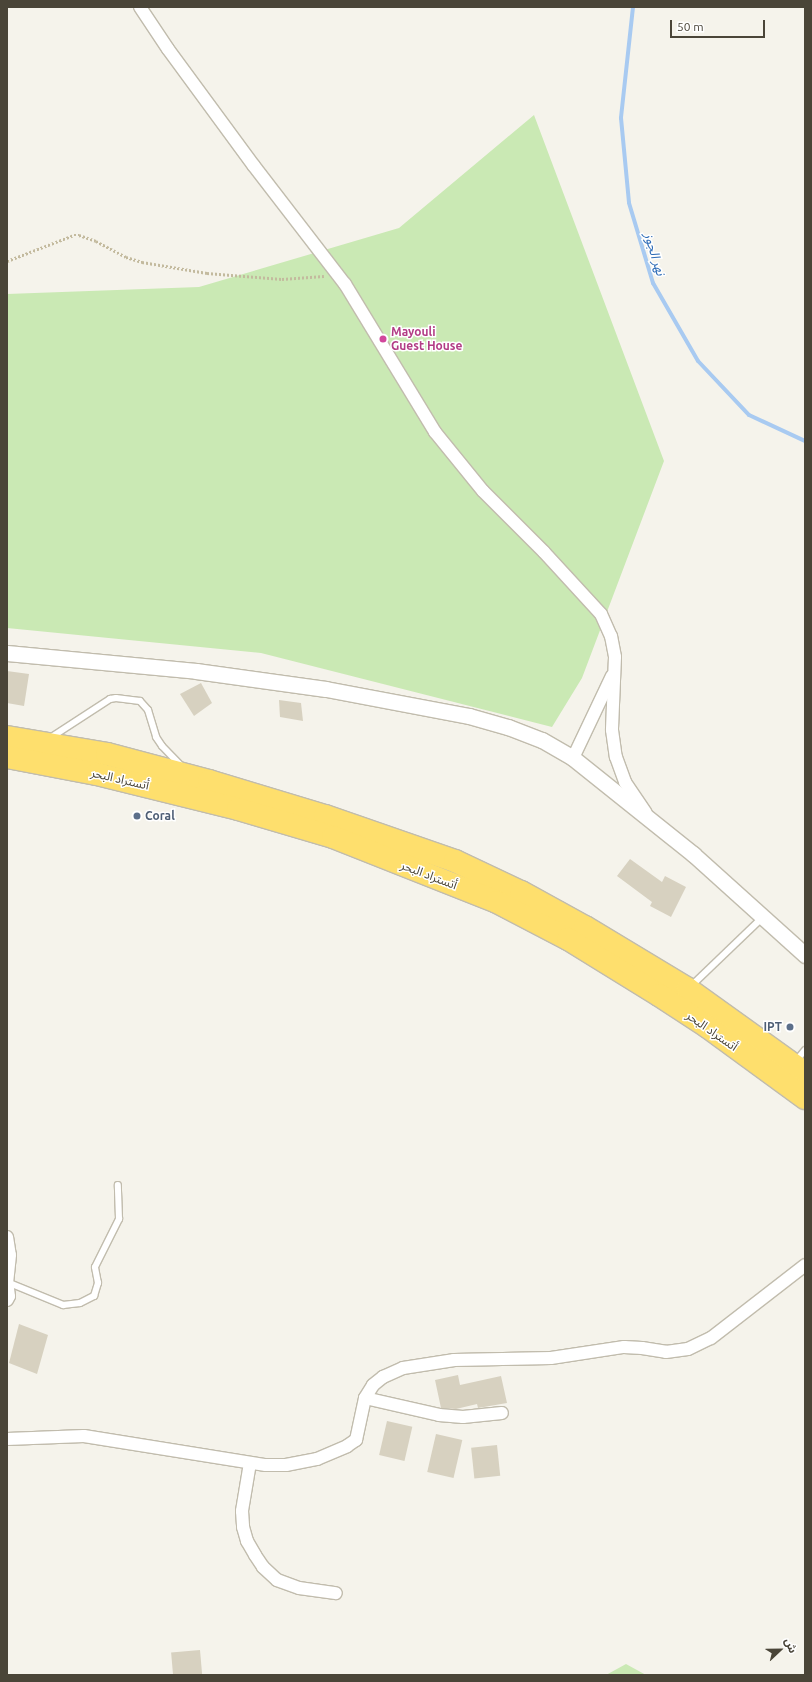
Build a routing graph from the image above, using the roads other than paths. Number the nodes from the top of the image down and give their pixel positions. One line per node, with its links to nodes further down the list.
1 (140, 7): 3 (street)
2 (7, 652): 7 (street)
3 (615, 670): 7 (street); 9 (street)
4 (7, 737): 5 (highway, أتستراد البحر)
5 (44, 742): 8 (highway, أتستراد البحر); 8 (lane)
6 (7, 757): 14 (highway, أتستراد البحر)
7 (573, 758): 9 (street)
8 (209, 781): 12 (highway, أتستراد البحر)
9 (651, 821): 10 (street)
10 (764, 916): 11 (street); 12 (lane)
11 (805, 954)
12 (688, 989): 13 (highway, أتستراد البحر)
13 (801, 1062)
14 (805, 1098)
15 (118, 1185): 18 (lane)
16 (7, 1237): 18 (street)
17 (805, 1265): 20 (street)
18 (7, 1282): 19 (street)
19 (7, 1300)
20 (365, 1398): 21 (street); 23 (street)
21 (502, 1414)
22 (7, 1439): 23 (street)
23 (250, 1463): 24 (street)
24 (336, 1593)

